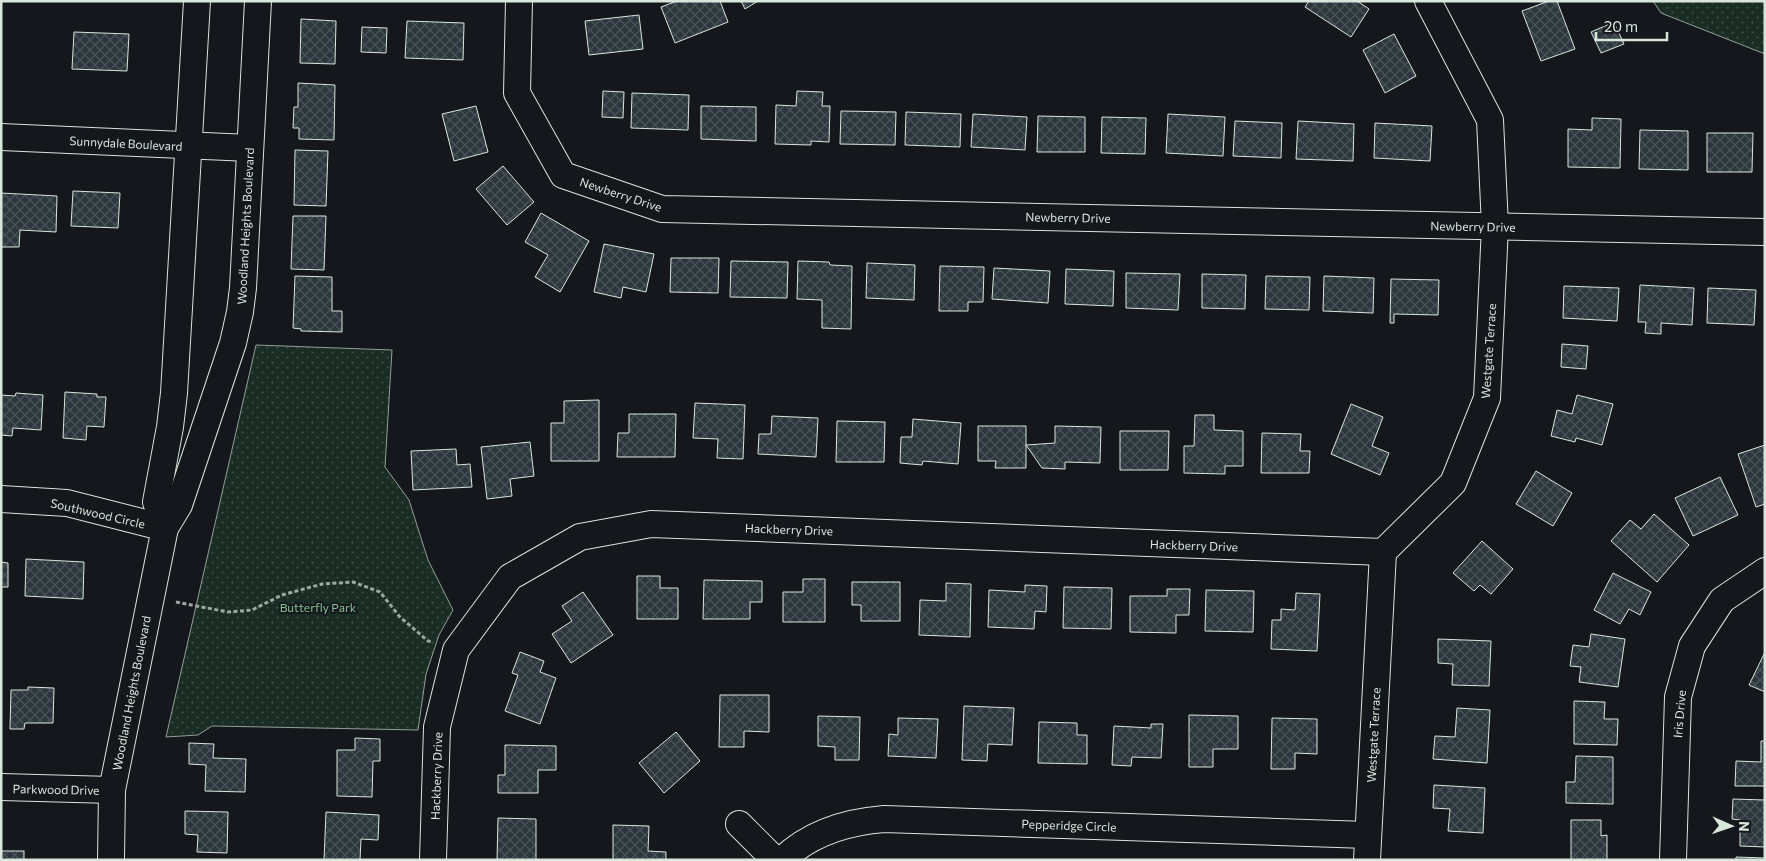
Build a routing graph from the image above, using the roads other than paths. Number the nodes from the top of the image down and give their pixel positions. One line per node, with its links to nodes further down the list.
1 (197, 1): 6 (street)
2 (258, 1): 7 (street, Woodland Heights Boulevard)
3 (519, 1): 8 (street, Newberry Drive)
4 (1428, 1): 8 (street, Westgate Terrace)
5 (1, 137): 6 (street, Sunnydale Boulevard)
6 (188, 146): 7 (street, Sunnydale Boulevard); 11 (street)
7 (250, 148): 11 (street, Woodland Heights Boulevard)
8 (1495, 226): 9 (street, Newberry Drive); 12 (street, Westgate Terrace)
9 (1765, 232)
10 (1, 499): 11 (street, Southwood Circle)
11 (165, 528): 15 (street, Woodland Heights Boulevard)
12 (1383, 552): 17 (street, Westgate Terrace); 19 (street, Hackberry Drive)
13 (1765, 571): 22 (street, Iris Drive)
14 (1, 787): 15 (street, Parkwood Drive)
15 (112, 790): 18 (street, Woodland Heights Boulevard)
16 (739, 824): 20 (street)
17 (1367, 847): 21 (street, Pepperidge Circle)
18 (111, 860)
19 (433, 860)
20 (775, 860)
21 (782, 860)
22 (1673, 860)

